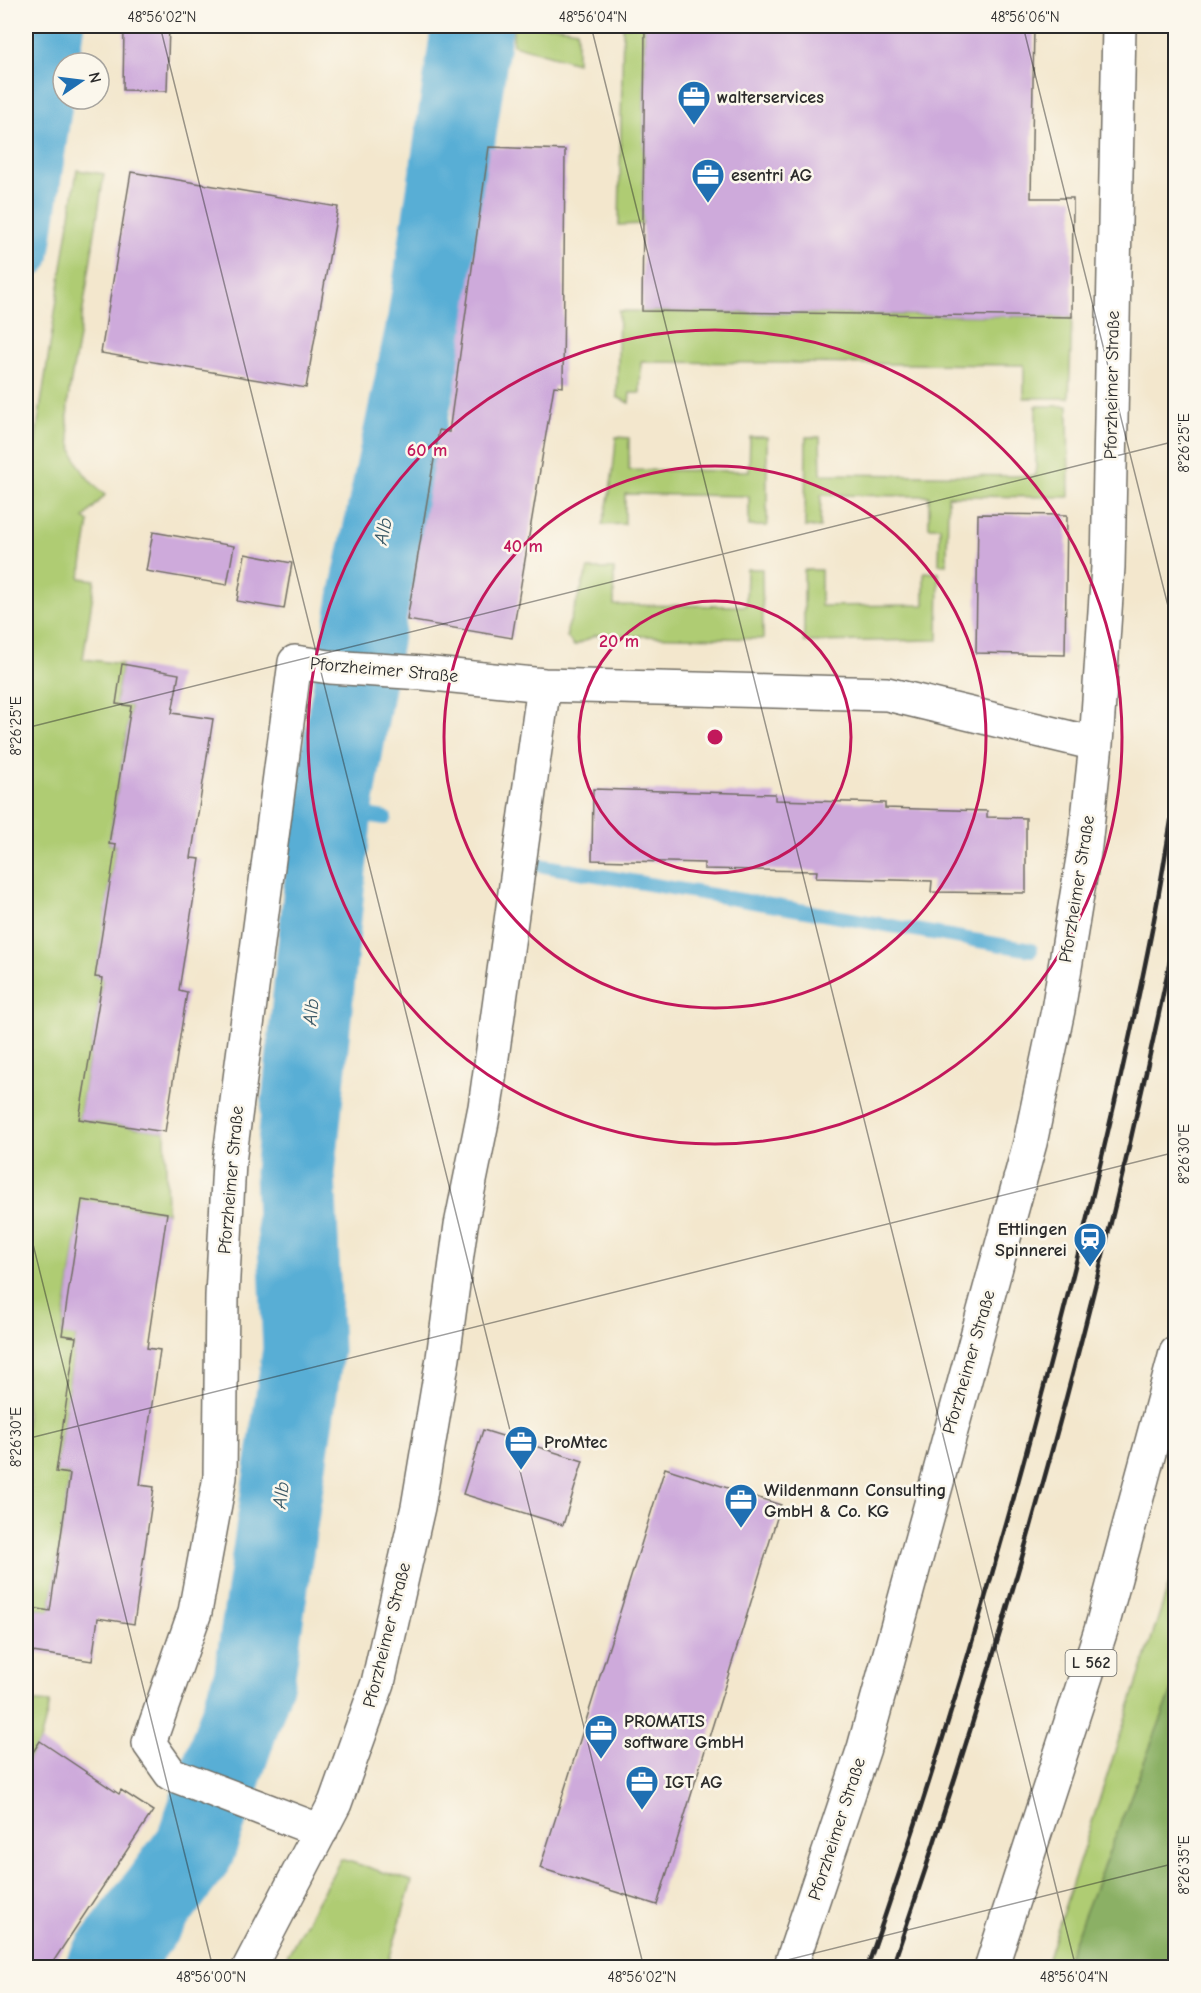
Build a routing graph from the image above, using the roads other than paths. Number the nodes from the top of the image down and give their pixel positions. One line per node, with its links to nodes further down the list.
1 (1119, 26): 3 (street, Pforzheimer Straße)
2 (544, 685): 3 (street, Pforzheimer Straße); 5 (street, Pforzheimer Straße); 5 (street, Pforzheimer Straße)
3 (1096, 744): 7 (street, Pforzheimer Straße)
4 (1176, 1353): 8 (street, L 562)
5 (321, 1831): 6 (street, Pforzheimer Straße)
6 (249, 1968)
7 (790, 1968)
8 (991, 1968)

